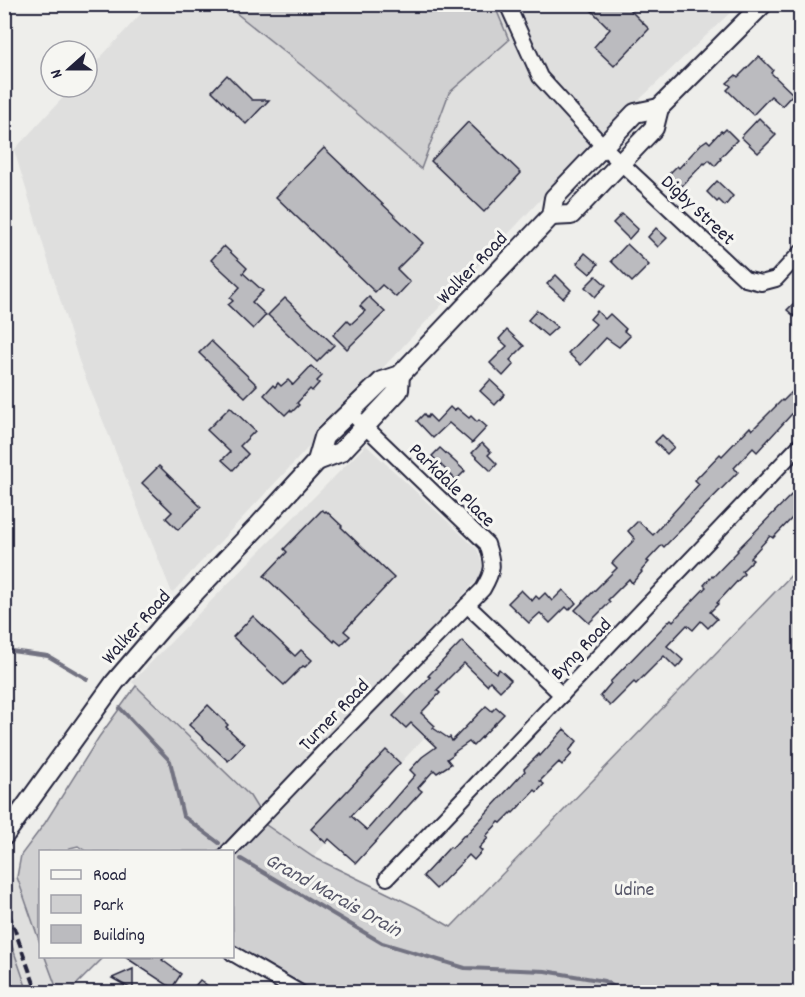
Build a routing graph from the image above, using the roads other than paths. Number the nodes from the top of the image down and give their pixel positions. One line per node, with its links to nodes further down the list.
1 (507, 4): 4 (street, Digby Street)
2 (763, 4): 3 (main road, Walker Road)
3 (659, 108): 4 (main road, Walker Road); 5 (main road, Walker Road)
4 (603, 146): 5 (street, Digby Street); 6 (main road, Walker Road)
5 (621, 163): 6 (main road, Walker Road); 7 (street, Digby Street)
6 (551, 216): 8 (main road, Walker Road)
7 (801, 253)
8 (400, 375): 9 (main road, Walker Road); 10 (main road, Walker Road)
9 (350, 412): 10 (street, Parkdale Place); 12 (main road, Walker Road)
10 (365, 427): 12 (main road, Walker Road); 13 (street, Parkdale Place)
11 (801, 445): 14 (street, Byng Road)
12 (317, 461): 15 (main road, Walker Road)
13 (467, 606): 14 (street); 17 (street, Turner Road)
14 (562, 695): 18 (street, Byng Road)
15 (11, 822): 16 (main road, Walker Road)
16 (4, 836)
17 (230, 850)
18 (387, 878)
19 (234, 954): 20 (street)
20 (299, 993)

